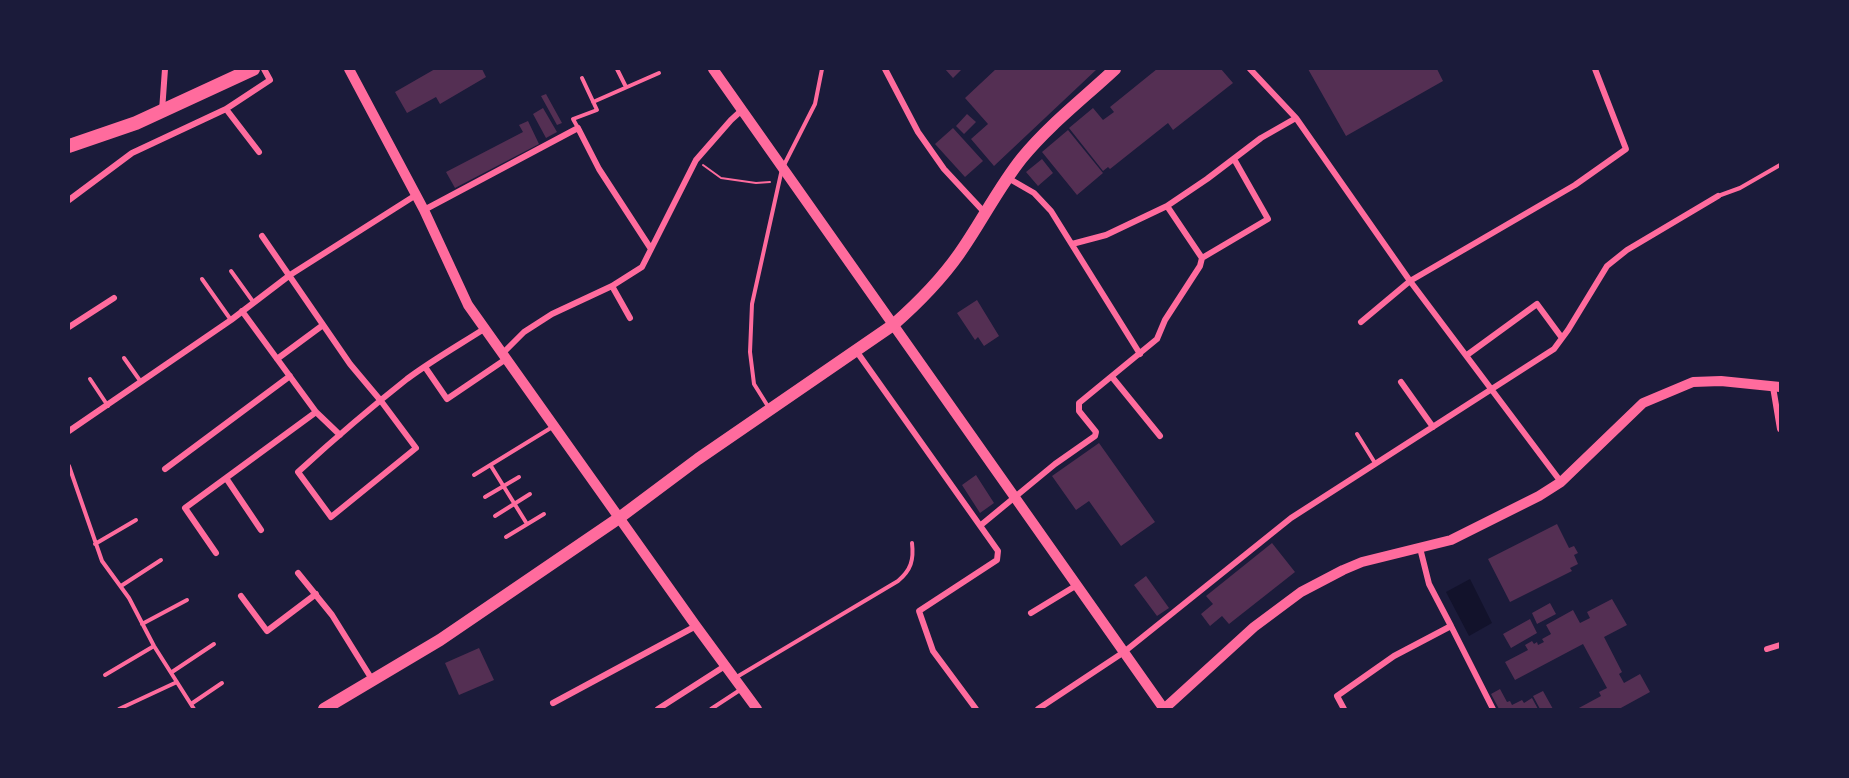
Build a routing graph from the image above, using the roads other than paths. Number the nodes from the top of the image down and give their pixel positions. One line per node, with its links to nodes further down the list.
1 (165, 69): 18 (street)
2 (253, 69): 18 (highway)
3 (264, 69): 16 (street)
4 (349, 69): 27 (street)
5 (617, 69): 14 (lane)
6 (713, 69): 17 (street)
7 (822, 69): 25 (lane)
8 (885, 69): 32 (street)
9 (1115, 69): 26 (main road)
10 (1250, 69): 19 (street)
11 (1595, 69): 40 (street)
12 (659, 73): 14 (lane)
13 (582, 78): 15 (lane)
14 (627, 87): 15 (lane)
15 (593, 102): 20 (lane)
16 (226, 109): 22 (street); 29 (street)
17 (742, 110): 25 (street); 35 (street)
18 (162, 112): 21 (highway)
19 (1296, 118): 23 (street); 40 (street)
20 (578, 128): 31 (street); 35 (street)
21 (69, 146)
22 (259, 152)
23 (1234, 159): 30 (street); 36 (street)
24 (1780, 165): 28 (lane)
25 (782, 169): 49 (street); 69 (lane)
26 (1008, 178): 32 (main road); 34 (street)
27 (416, 195): 31 (street); 38 (street)
28 (1718, 196): 52 (street)
29 (69, 200)
30 (1167, 206): 34 (street); 36 (street)
31 (424, 210): 51 (street)
32 (986, 213): 49 (main road)
33 (262, 236): 38 (street)
34 (1072, 244): 54 (street)
35 (651, 249): 41 (street)
36 (1202, 258): 54 (street)
37 (231, 271): 43 (lane)
38 (290, 275): 43 (street); 48 (street)
39 (202, 279): 46 (lane)
40 (1410, 281): 47 (street); 55 (street)
41 (612, 286): 45 (street); 56 (street)
42 (114, 298): 50 (street)
43 (254, 303): 44 (street)
44 (242, 311): 46 (street); 58 (street)
45 (630, 318)
46 (231, 320): 64 (street)
47 (1361, 322)
48 (323, 325): 58 (street); 67 (street)
49 (893, 325): 53 (main road); 89 (street)
50 (69, 327)
51 (484, 329): 56 (street); 59 (street)
52 (1563, 338): 55 (street); 66 (street)
53 (857, 352): 69 (main road); 96 (street)
54 (1140, 354): 61 (street)
55 (1467, 355): 66 (street)
56 (504, 356): 59 (street); 71 (street)
57 (124, 357): 64 (lane)
58 (277, 359): 60 (street)
59 (425, 367): 67 (street)
60 (290, 376): 70 (street); 81 (street)
61 (1112, 377): 77 (street); 89 (street)
62 (90, 379): 68 (lane)
63 (1401, 382): 72 (street)
64 (142, 383): 68 (street)
65 (1777, 387): 73 (street); 85 (street)
66 (1492, 388): 72 (street); 85 (street)
67 (381, 401): 76 (street); 76 (street)
68 (108, 406): 74 (street)
69 (771, 411): 93 (main road)
70 (316, 412): 76 (street); 84 (street)
71 (555, 426): 80 (lane); 93 (street)
72 (1433, 427): 78 (street)
73 (1780, 429)
74 (69, 431)
75 (1357, 434): 78 (lane)
76 (340, 435)
77 (1160, 436)
78 (1375, 463): 118 (street)
79 (69, 466): 100 (lane)
80 (491, 466): 82 (lane); 86 (lane)
81 (165, 469)
82 (474, 476)
83 (519, 477): 86 (lane)
84 (226, 478): 97 (street); 102 (street)
85 (1561, 482): 101 (street)
86 (503, 486): 88 (lane); 90 (lane)
87 (530, 494): 90 (lane)
88 (485, 497)
89 (1016, 497): 96 (street); 105 (street)
90 (514, 504): 92 (lane); 95 (lane)
91 (544, 514): 95 (lane)
92 (495, 516)
93 (619, 518): 112 (street); 123 (main road)
94 (136, 520): 100 (lane)
95 (527, 524): 98 (lane)
96 (981, 525): 135 (street)
97 (261, 530)
98 (506, 537)
99 (912, 543): 122 (lane)
100 (96, 544): 106 (lane)
101 (1420, 548): 113 (street); 137 (street)
102 (216, 553)
103 (161, 560): 106 (lane)
104 (298, 573): 107 (street)
105 (1077, 585): 110 (street); 118 (street)
106 (121, 586): 111 (lane)
107 (316, 594): 108 (street); 123 (street)
108 (241, 596)
109 (187, 600): 111 (lane)
110 (1031, 613)
111 (142, 624): 116 (lane)
112 (696, 626): 119 (street); 127 (street)
113 (1450, 626): 138 (street); 139 (street)
114 (214, 644): 120 (lane)
115 (1780, 645): 117 (street)
116 (154, 646): 120 (lane); 121 (lane)
117 (1767, 648)
118 (1124, 652): 136 (street); 137 (street)
119 (725, 666): 122 (street); 132 (street)
120 (171, 672): 124 (lane)
121 (105, 675)
122 (734, 678): 126 (street)
123 (373, 681): 131 (main road)
124 (177, 682): 128 (lane); 129 (lane)
125 (222, 683): 128 (lane)
126 (742, 689): 133 (lane); 134 (street)
127 (553, 703)
128 (191, 704): 130 (lane)
129 (119, 709)
130 (194, 709)
131 (324, 709)
132 (658, 709)
133 (711, 709)
134 (757, 709)
135 (976, 709)
136 (1038, 709)
137 (1164, 709)
138 (1344, 709)
139 (1493, 709)

